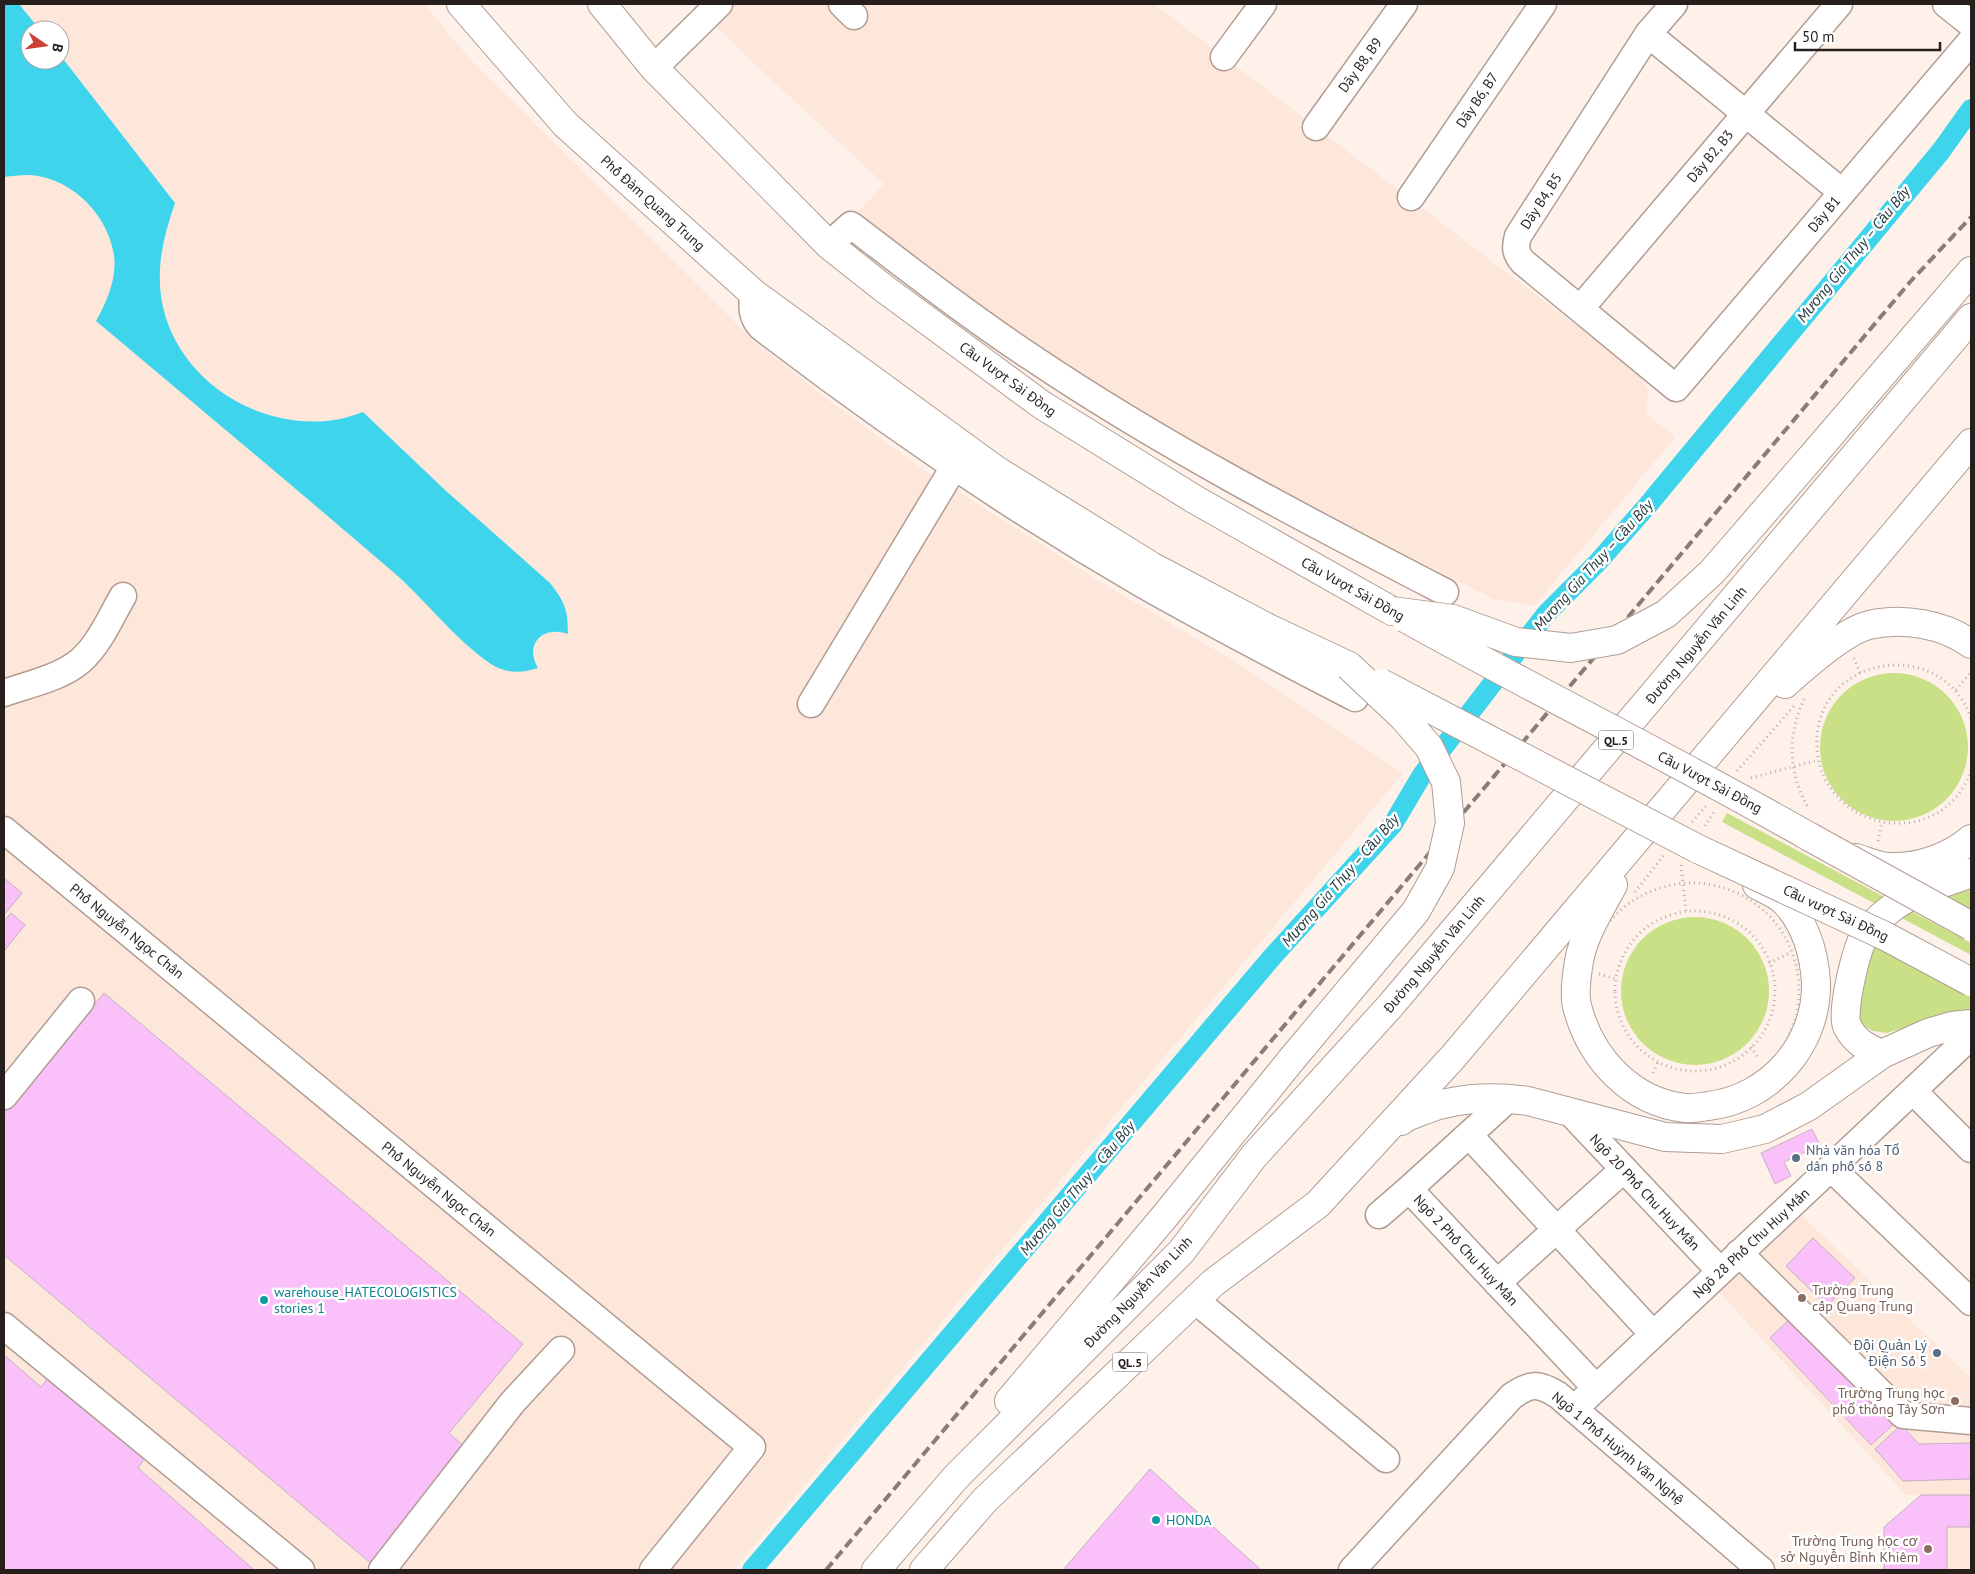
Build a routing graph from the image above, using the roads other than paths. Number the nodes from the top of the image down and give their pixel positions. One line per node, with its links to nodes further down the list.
1 (461, 4): 21 (main road, Phố Đàm Quang Trung)
2 (602, 4): 14 (main road)
3 (719, 4): 14 (street)
4 (1263, 4): 13 (street)
5 (1404, 4): 16 (street, Dãy B8, B9)
6 (1543, 4): 18 (street, Dãy B6, B7)
7 (1674, 4): 11 (street, Dãy B4, B5)
8 (1839, 4): 15 (street, Dãy B2, B3)
9 (1946, 4): 10 (street)
10 (1971, 24)
11 (1648, 34): 15 (street); 22 (street, Dãy B4, B5)
12 (1971, 41): 17 (street, Dãy B1)
13 (1224, 58)
14 (654, 68): 19 (main road)
15 (1746, 114): 17 (street); 22 (street, Dãy B2, B3)
16 (1316, 127)
17 (1842, 192): 24 (street, Dãy B1)
18 (1411, 197)
19 (829, 245): 27 (street); 29 (main road, Cầu Vượt Sài Đồng)
20 (1971, 271): 29 (main road, bridge)
21 (754, 293): 26 (street); 31 (main road, Phố Đàm Quang Trung)
22 (1580, 309): 24 (street, Dãy B4, B5)
23 (1971, 318): 72 (main road, Đường Nguyễn Văn Linh / QL.5)
24 (1676, 388)
25 (1971, 443): 35 (main road, QL.5)
26 (954, 467): 33 (street); 34 (street)
27 (1446, 592)
28 (124, 596): 32 (street)
29 (1392, 611): 36 (main road, Cầu Vượt Sài Đồng, bridge)
30 (1971, 644): 35 (main road)
31 (1349, 666): 40 (main road, bridge); 72 (main road, bridge)
32 (4, 693)
33 (1355, 698)
34 (811, 704)
35 (1700, 762): 38 (main road, QL.5)
36 (1810, 825): 39 (main road, bridge); 42 (main road, bridge)
37 (4, 830): 75 (street, Phố Nguyễn Ngọc Chân)
38 (1642, 833): 40 (main road, bridge); 56 (main road, QL.5)
39 (1971, 839)
40 (1698, 849): 43 (main road, Cầu vượt Sài Đồng, bridge)
41 (1971, 873): 47 (main road)
42 (1971, 926)
43 (1971, 982)
44 (81, 1001): 49 (street)
45 (1971, 1024): 47 (main road)
46 (1971, 1036): 48 (street, Ngõ 28 Phố Chu Huy Mân)
47 (1882, 1054): 51 (main road)
48 (1913, 1091): 53 (street); 54 (street, Ngõ 28 Phố Chu Huy Mân)
49 (4, 1096)
50 (1508, 1098): 51 (main road); 52 (street, Ngõ 2 Phố Chu Huy Mân); 56 (main road)
51 (1570, 1112): 55 (street, Ngõ 20 Phố Chu Huy Mân)
52 (1469, 1135): 57 (street, Ngõ 2 Phố Chu Huy Mân); 59 (street)
53 (1971, 1149)
54 (1830, 1168): 60 (street, Ngõ 28 Phố Chu Huy Mân); 63 (street)
55 (1624, 1169): 59 (street); 61 (street, Ngõ 20 Phố Chu Huy Mân)
56 (1349, 1171): 64 (main road, QL.5)
57 (1408, 1189): 58 (street); 62 (street, Ngõ 2 Phố Chu Huy Mân)
58 (1379, 1215)
59 (1556, 1230): 62 (street); 66 (street)
60 (1739, 1253): 61 (street, Ngõ 28 Phố Chu Huy Mân); 70 (street)
61 (1720, 1271): 66 (street, Ngõ 28 Phố Chu Huy Mân)
62 (1497, 1283): 68 (street, Ngõ 2 Phố Chu Huy Mân)
63 (1968, 1292)
64 (1195, 1300): 71 (street); 77 (main road, QL.5)
65 (4, 1326): 73 (street)
66 (1653, 1334): 68 (street, Ngõ 28 Phố Chu Huy Mân)
67 (561, 1350): 74 (street)
68 (1596, 1388): 69 (street, Ngõ 28 Phố Chu Huy Mân)
69 (1574, 1409): 78 (street, Ngõ 1 Phố Huỳnh Văn Nghệ); 79 (street, Ngõ 1 Phố Huỳnh Văn Nghệ)
70 (1971, 1421)
71 (1386, 1459)
72 (956, 1477): 76 (main road, Đường Nguyễn Văn Linh / QL.5)
73 (301, 1570)
74 (382, 1570)
75 (653, 1570)
76 (876, 1570)
77 (924, 1570)
78 (1352, 1570)
79 (1761, 1570)

